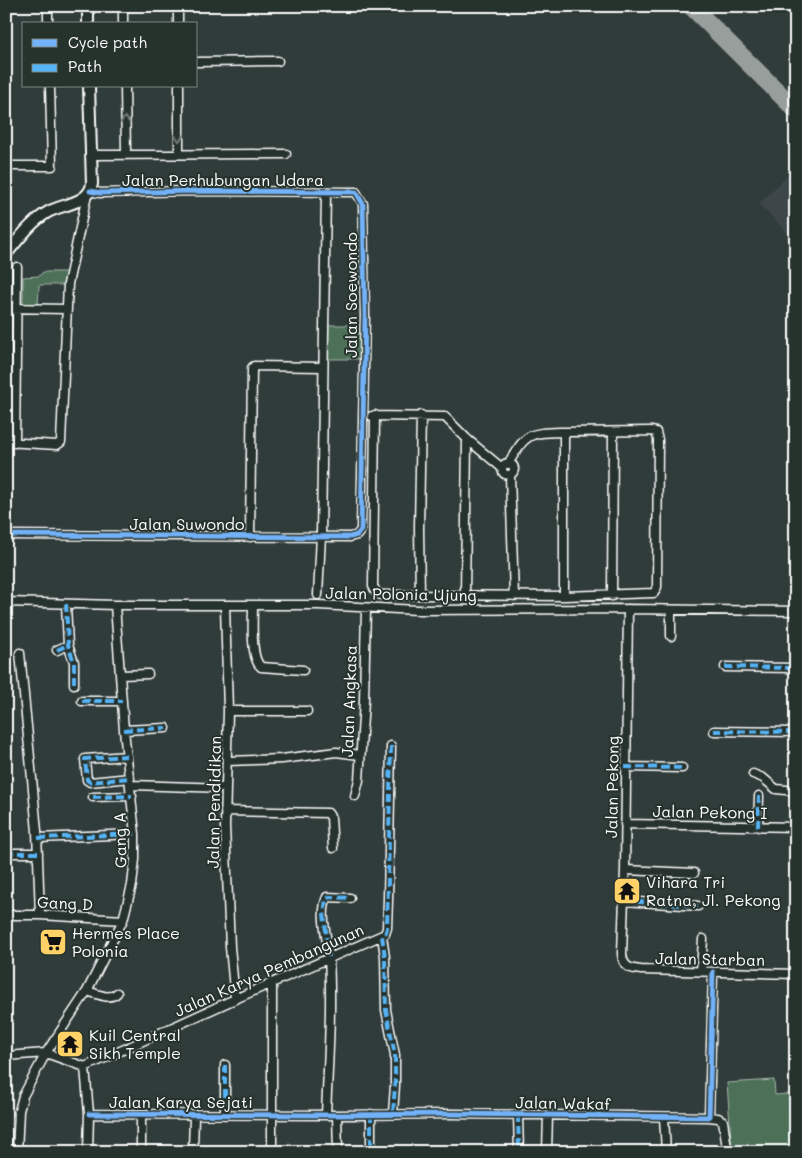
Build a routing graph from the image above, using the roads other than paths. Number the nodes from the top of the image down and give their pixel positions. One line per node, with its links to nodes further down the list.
1 (48, 6): 5 (street)
2 (88, 6): 6 (main road)
3 (123, 6): 7 (street)
4 (178, 6): 8 (street)
5 (48, 22)
6 (88, 22)
7 (123, 22)
8 (178, 22)
9 (278, 61): 10 (street)
10 (198, 62)
11 (50, 88): 19 (street)
12 (89, 88): 18 (main road)
13 (125, 88): 15 (street, one-way to 13)
14 (178, 88): 16 (street, one-way to 16)
15 (126, 154): 16 (street); 18 (street)
16 (179, 154): 17 (street)
17 (286, 154)
18 (90, 156): 22 (main road)
19 (6, 166)
20 (326, 192): 21 (street, Jalan Perhubungan Udara); 22 (street, Jalan Perhubungan Udara); 28 (street)
21 (356, 192): 31 (street, Jalan Soewondo)
22 (88, 193): 23 (main road, Jalan Perhubungan Udara); 27 (street)
23 (6, 254)
24 (17, 267): 26 (street)
25 (6, 308): 26 (street)
26 (16, 309): 27 (street); 36 (street)
27 (66, 309): 36 (street)
28 (322, 367): 40 (street); 41 (street)
29 (375, 415): 30 (street); 31 (street); 43 (street)
30 (420, 415): 34 (street); 43 (street)
31 (363, 416): 38 (street, Jalan Soewondo)
32 (564, 432): 33 (street); 37 (street); 46 (street)
33 (613, 432): 47 (street); 47 (street)
34 (467, 439): 37 (street); 44 (street)
35 (6, 442): 36 (street)
36 (15, 443)
37 (505, 466): 45 (street)
38 (362, 526): 40 (street, Jalan Suwondo)
39 (6, 535): 41 (street, Jalan Suwondo)
40 (321, 536): 41 (street, Jalan Suwondo); 42 (street)
41 (250, 537)
42 (318, 595)
43 (420, 595): 44 (street)
44 (465, 595): 45 (street)
45 (514, 596): 46 (street)
46 (564, 596): 47 (street)
47 (612, 596)
48 (6, 602): 49 (street, Jalan Polonia Ujung)
49 (66, 604): 50 (street, Jalan Polonia Ujung); 58 (street)
50 (115, 605): 51 (street, Jalan Polonia Ujung); 65 (street, Gang A)
51 (225, 606): 52 (street, Jalan Polonia Ujung); 69 (street, Jalan Pendidikan)
52 (253, 606): 53 (street, Jalan Polonia Ujung); 63 (street)
53 (366, 608): 54 (street, Jalan Polonia Ujung); 76 (street, Jalan Angkasa)
54 (628, 609): 55 (street, Jalan Polonia Ujung); 79 (street, Jalan Pekong)
55 (671, 610): 56 (street, Jalan Polonia Ujung); 57 (street)
56 (796, 611)
57 (670, 636)
58 (68, 645): 59 (street); 66 (street)
59 (57, 650)
60 (20, 653): 94 (street)
61 (725, 667): 62 (street)
62 (796, 668)
63 (303, 670)
64 (148, 674): 65 (street)
65 (121, 675): 68 (street, Gang A)
66 (74, 684)
67 (82, 701): 68 (street)
68 (122, 701): 72 (street, Gang A)
69 (228, 711): 70 (street); 78 (street, Jalan Pendidikan)
70 (307, 711)
71 (166, 728): 72 (street)
72 (124, 730): 77 (street, Gang A)
73 (714, 731): 74 (street)
74 (796, 732)
75 (391, 746): 106 (street)
76 (360, 755): 78 (street); 86 (street, Jalan Angkasa)
77 (127, 756): 82 (street, Gang A); 82 (street)
78 (228, 761): 83 (street, Jalan Pendidikan)
79 (626, 767): 80 (street); 90 (street, Jalan Pekong)
80 (682, 768)
81 (753, 774): 84 (street)
82 (131, 782): 83 (street); 85 (street, Gang A)
83 (226, 788): 89 (street, Jalan Pendidikan)
84 (796, 791)
85 (132, 796): 88 (street); 93 (street, Gang A)
86 (355, 796)
87 (759, 796): 91 (street)
88 (93, 798)
89 (225, 811): 95 (street); 116 (street, Jalan Pendidikan)
90 (625, 824): 91 (street, Jalan Pekong I); 98 (street, Jalan Pekong)
91 (758, 827): 92 (street, Jalan Pekong I)
92 (796, 827)
93 (135, 834): 94 (street); 105 (street, Gang A)
94 (38, 838): 97 (street)
95 (333, 848)
96 (6, 852): 97 (street)
97 (38, 853): 104 (street)
98 (625, 870): 99 (street); 101 (street, Jalan Pekong)
99 (694, 873)
100 (350, 898): 108 (street)
101 (624, 901): 102 (street); 109 (street, Jalan Pekong)
102 (698, 906)
103 (6, 915): 104 (street, Gang D)
104 (40, 915): 105 (street, Gang D)
105 (123, 920): 114 (street, Gang A)
106 (382, 936): 108 (street, Jalan Karya Pembangunan); 124 (street)
107 (703, 939): 110 (street)
108 (329, 957): 113 (street, Jalan Karya Pembangunan); 128 (street)
109 (625, 965): 110 (street, Jalan Starban)
110 (701, 971): 111 (street, Jalan Starban)
111 (713, 972): 112 (street, Jalan Starban); 133 (street)
112 (796, 974)
113 (272, 983): 116 (street, Jalan Karya Pembangunan); 127 (street)
114 (87, 991): 115 (street); 117 (street, Gang A)
115 (117, 993)
116 (235, 999): 120 (street, Jalan Karya Pembangunan)
117 (46, 1053): 118 (street); 120 (street); 136 (street, Gang A)
118 (6, 1056)
119 (225, 1065): 126 (street)
120 (85, 1068): 121 (street)
121 (89, 1114): 122 (street, Jalan Karya Sejati); 137 (street)
122 (141, 1114): 125 (street, Jalan Karya Sejati); 138 (street)
123 (371, 1114): 124 (street, Jalan Wakaf); 129 (street, Jalan Wakaf); 134 (street)
124 (393, 1114): 130 (street, Jalan Wakaf)
125 (194, 1115): 126 (street, Jalan Karya Sejati); 139 (street)
126 (225, 1115): 127 (street, Jalan Karya Sejati)
127 (272, 1115): 128 (street, Jalan Wakaf); 140 (street)
128 (326, 1115): 129 (street, Jalan Wakaf)
129 (337, 1115): 141 (street)
130 (518, 1115): 131 (street, Jalan Wakaf); 142 (street)
131 (548, 1115): 132 (street, Jalan Wakaf); 143 (street)
132 (664, 1117): 133 (street, Jalan Wakaf); 144 (street)
133 (709, 1117): 135 (street)
134 (371, 1145)
135 (727, 1148)
136 (17, 1152)
137 (88, 1152)
138 (141, 1152)
139 (194, 1152)
140 (272, 1152)
141 (338, 1152)
142 (519, 1152)
143 (548, 1152)
144 (666, 1152)

